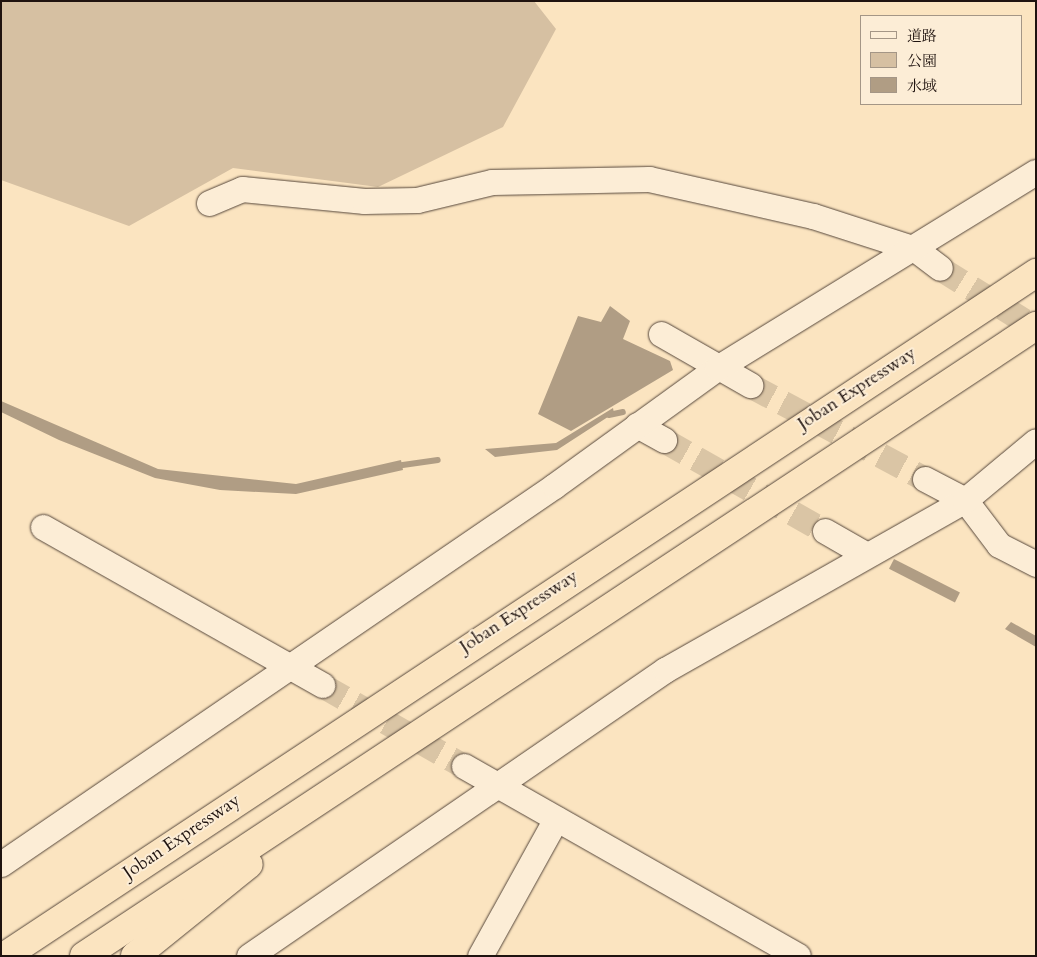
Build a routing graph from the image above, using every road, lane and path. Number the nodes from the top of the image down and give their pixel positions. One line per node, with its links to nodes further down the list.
1 (1036, 172): 3 (street)
2 (209, 203): 3 (street)
3 (915, 249): 4 (street); 8 (street)
4 (940, 268)
5 (1036, 273): 26 (highway, Joban Expressway)
6 (1036, 326): 21 (highway)
7 (661, 334): 8 (street)
8 (717, 368): 9 (street); 10 (street)
9 (750, 385)
10 (637, 425): 11 (street); 19 (street)
11 (664, 440)
12 (1036, 440): 14 (street)
13 (925, 479): 14 (street)
14 (965, 500): 17 (street); 18 (street)
15 (43, 527): 19 (street)
16 (825, 531): 17 (street)
17 (865, 554): 23 (street)
18 (1036, 564)
19 (289, 669): 20 (street); 25 (street)
20 (322, 685)
21 (394, 747): 27 (highway); 28 (highway)
22 (464, 766): 23 (street)
23 (496, 784): 24 (street); 29 (street)
24 (556, 819): 30 (street); 31 (street)
25 (1, 864)
26 (5, 956)
27 (84, 956)
28 (135, 956)
29 (249, 956)
30 (480, 956)
31 (798, 956)

